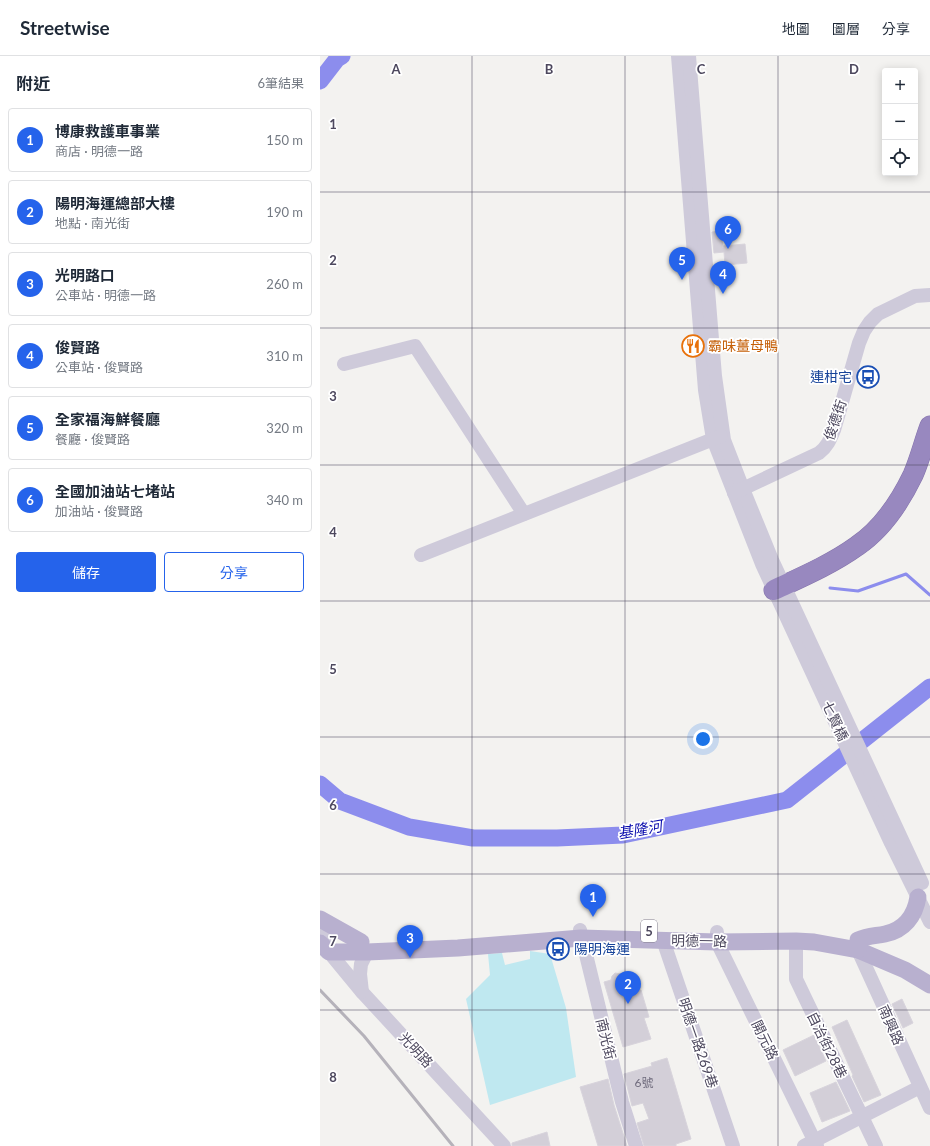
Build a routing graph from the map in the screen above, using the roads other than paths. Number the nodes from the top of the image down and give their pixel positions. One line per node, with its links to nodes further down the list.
1 (678, 56): 3 (street)
2 (689, 56): 3 (street)
3 (689, 126): 7 (street, 七賢橋)
4 (930, 295): 8 (street, 俊德街)
5 (344, 364): 9 (street)
6 (930, 426): 11 (highway)
7 (718, 437): 8 (street, 七賢橋); 9 (street)
8 (738, 491): 11 (street, 七賢橋)
9 (524, 514): 10 (street)
10 (420, 555)
11 (784, 590): 12 (street, 七賢橋)
12 (924, 899): 14 (street, 七賢橋); 20 (main road)
13 (320, 919): 21 (main road)
14 (930, 922)
15 (320, 930): 22 (street, 光明路)
16 (580, 934): 17 (main road, 明德一路 / 5); 18 (main road, 明德一路 / 5); 21 (main road, 明德一路 / 5); 31 (street, 南光街)
17 (717, 937): 18 (main road, 明德一路 / 5); 19 (main road, 明德一路 / 5); 20 (main road, 明德一路 / 5); 29 (street, 開元路)
18 (663, 940): 32 (street, 明德一路269巷)
19 (796, 941): 20 (main road, 明德一路 / 5); 28 (street, 自治街28巷)
20 (858, 945): 23 (main road, 明德一路 / 5); 24 (main road, 明德一路 / 5); 26 (street, 南興路)
21 (364, 947): 22 (main road, 5); 25 (street)
22 (325, 948): 25 (street, 光明路)
23 (930, 973)
24 (930, 985)
25 (362, 992): 30 (street, 光明路)
26 (920, 1087): 27 (street, 南興路); 28 (street)
27 (930, 1108)
28 (861, 1116): 29 (street); 33 (street, 自治街28巷)
29 (812, 1144)
30 (504, 1146)
31 (636, 1146)
32 (733, 1146)
33 (876, 1146)

